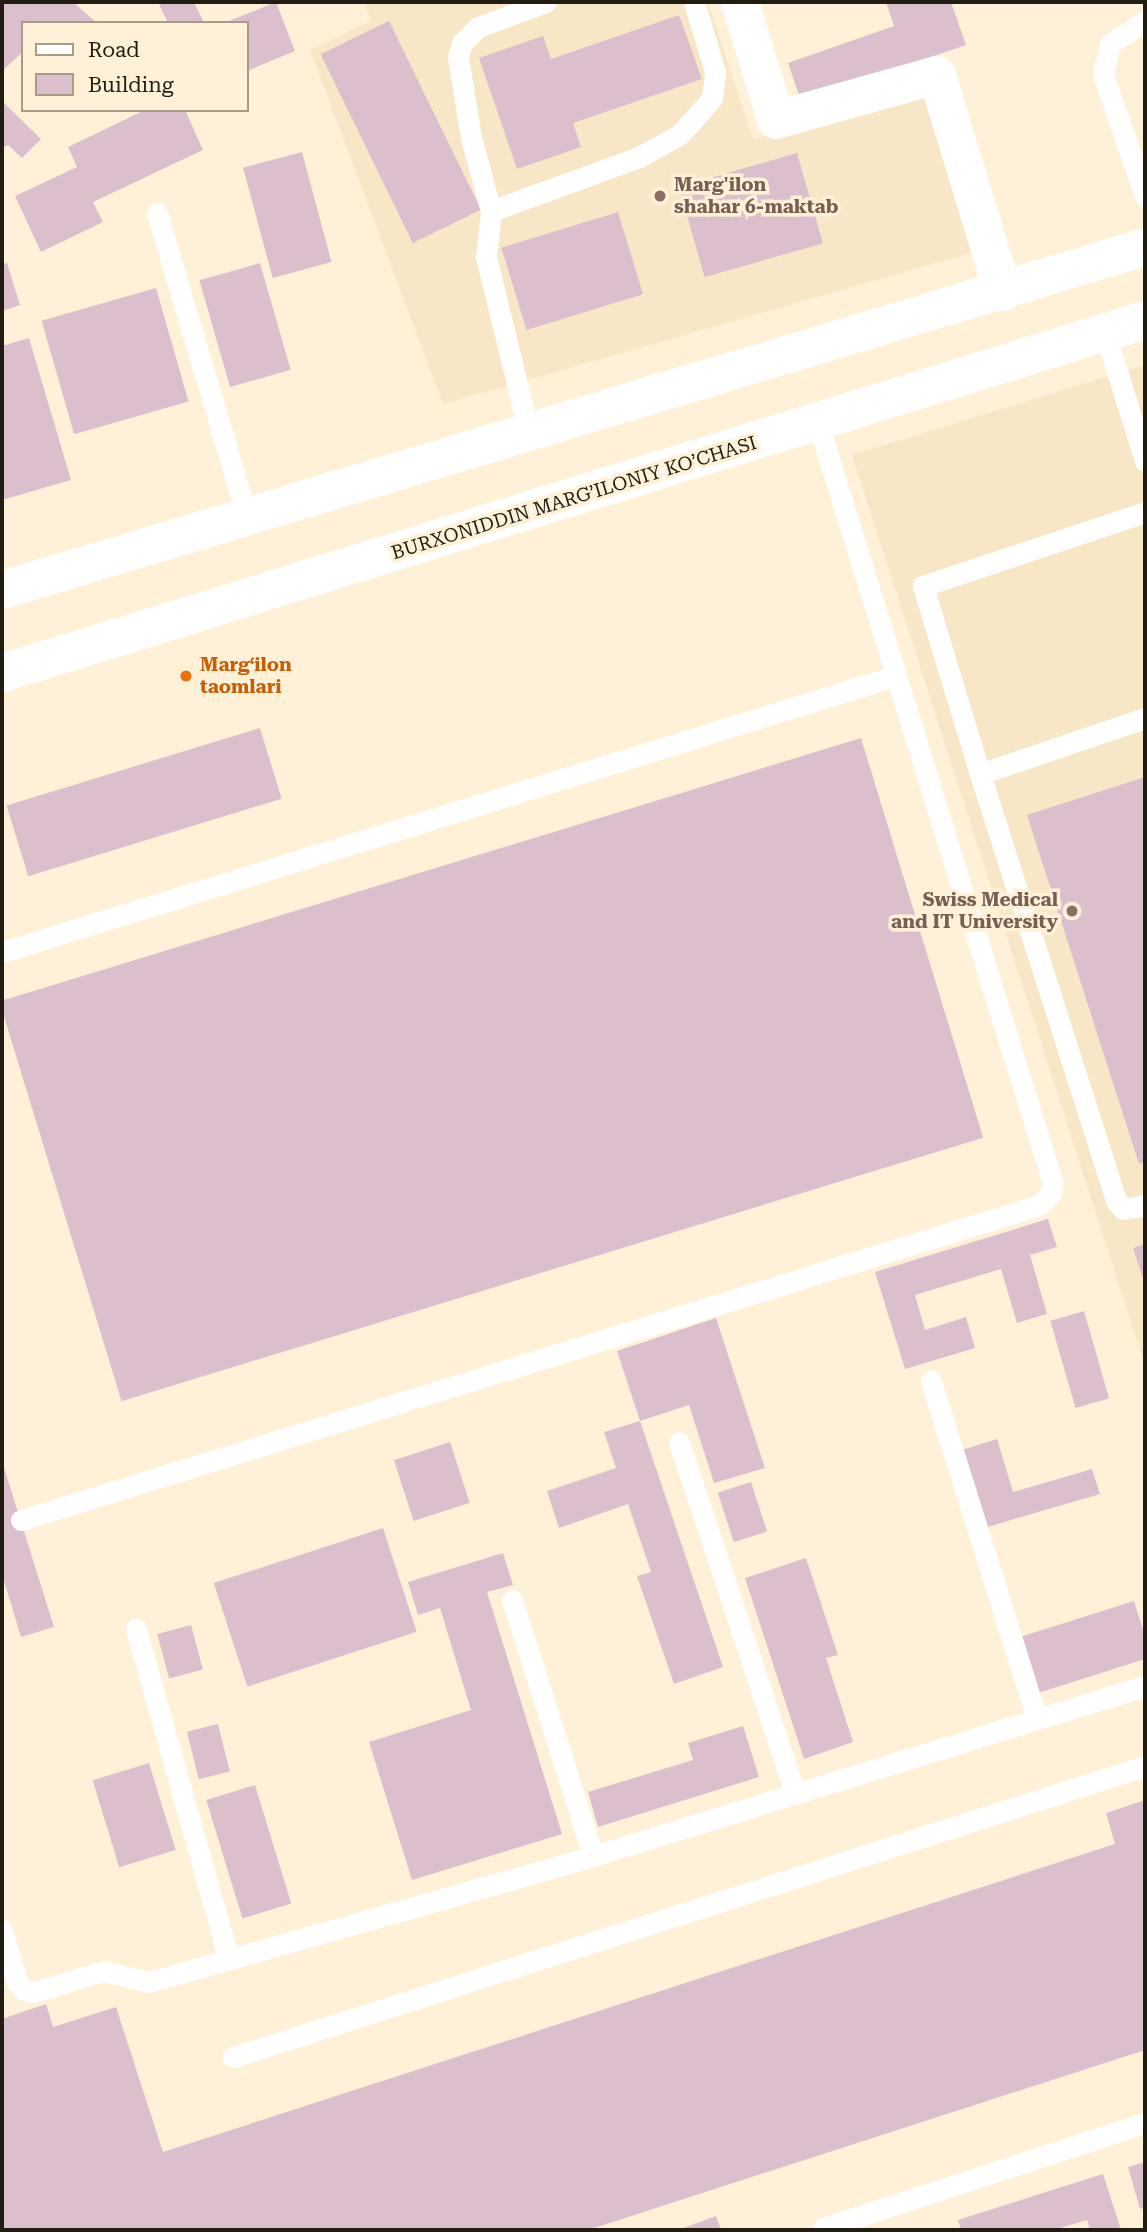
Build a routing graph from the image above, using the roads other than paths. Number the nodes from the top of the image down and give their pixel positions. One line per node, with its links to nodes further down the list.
1 (546, 2): 6 (lane)
2 (694, 2): 6 (lane)
3 (740, 2): 9 (main road)
4 (1145, 21): 5 (lane)
5 (1145, 196)
6 (491, 211): 13 (lane)
7 (157, 213): 16 (lane)
8 (1145, 247): 9 (main road)
9 (1003, 292): 13 (main road)
10 (1145, 320): 11 (main road, BURXONIDDIN MARG’ILONIY KO’CHASI)
11 (1105, 334): 12 (main road, BURXONIDDIN MARG’ILONIY KO’CHASI); 14 (lane)
12 (818, 423): 18 (main road, BURXONIDDIN MARG’ILONIY KO’CHASI); 19 (lane)
13 (529, 433): 16 (main road)
14 (1145, 461)
15 (1145, 512): 21 (lane)
16 (247, 517): 17 (main road)
17 (2, 590)
18 (2, 673)
19 (895, 676): 22 (lane); 26 (lane)
20 (1145, 718): 21 (lane)
21 (980, 774): 23 (lane)
22 (2, 952)
23 (1145, 1205)
24 (931, 1381): 30 (lane)
25 (679, 1442): 32 (lane)
26 (21, 1520)
27 (512, 1600): 33 (lane)
28 (136, 1629): 35 (lane)
29 (1145, 1686): 30 (lane)
30 (1037, 1719): 32 (lane)
31 (1145, 1766): 36 (lane)
32 (795, 1793): 33 (lane)
33 (593, 1856): 35 (lane)
34 (2, 1930): 35 (lane)
35 (229, 1959)
36 (233, 2057)
37 (1145, 2123): 38 (lane)
38 (823, 2228)

